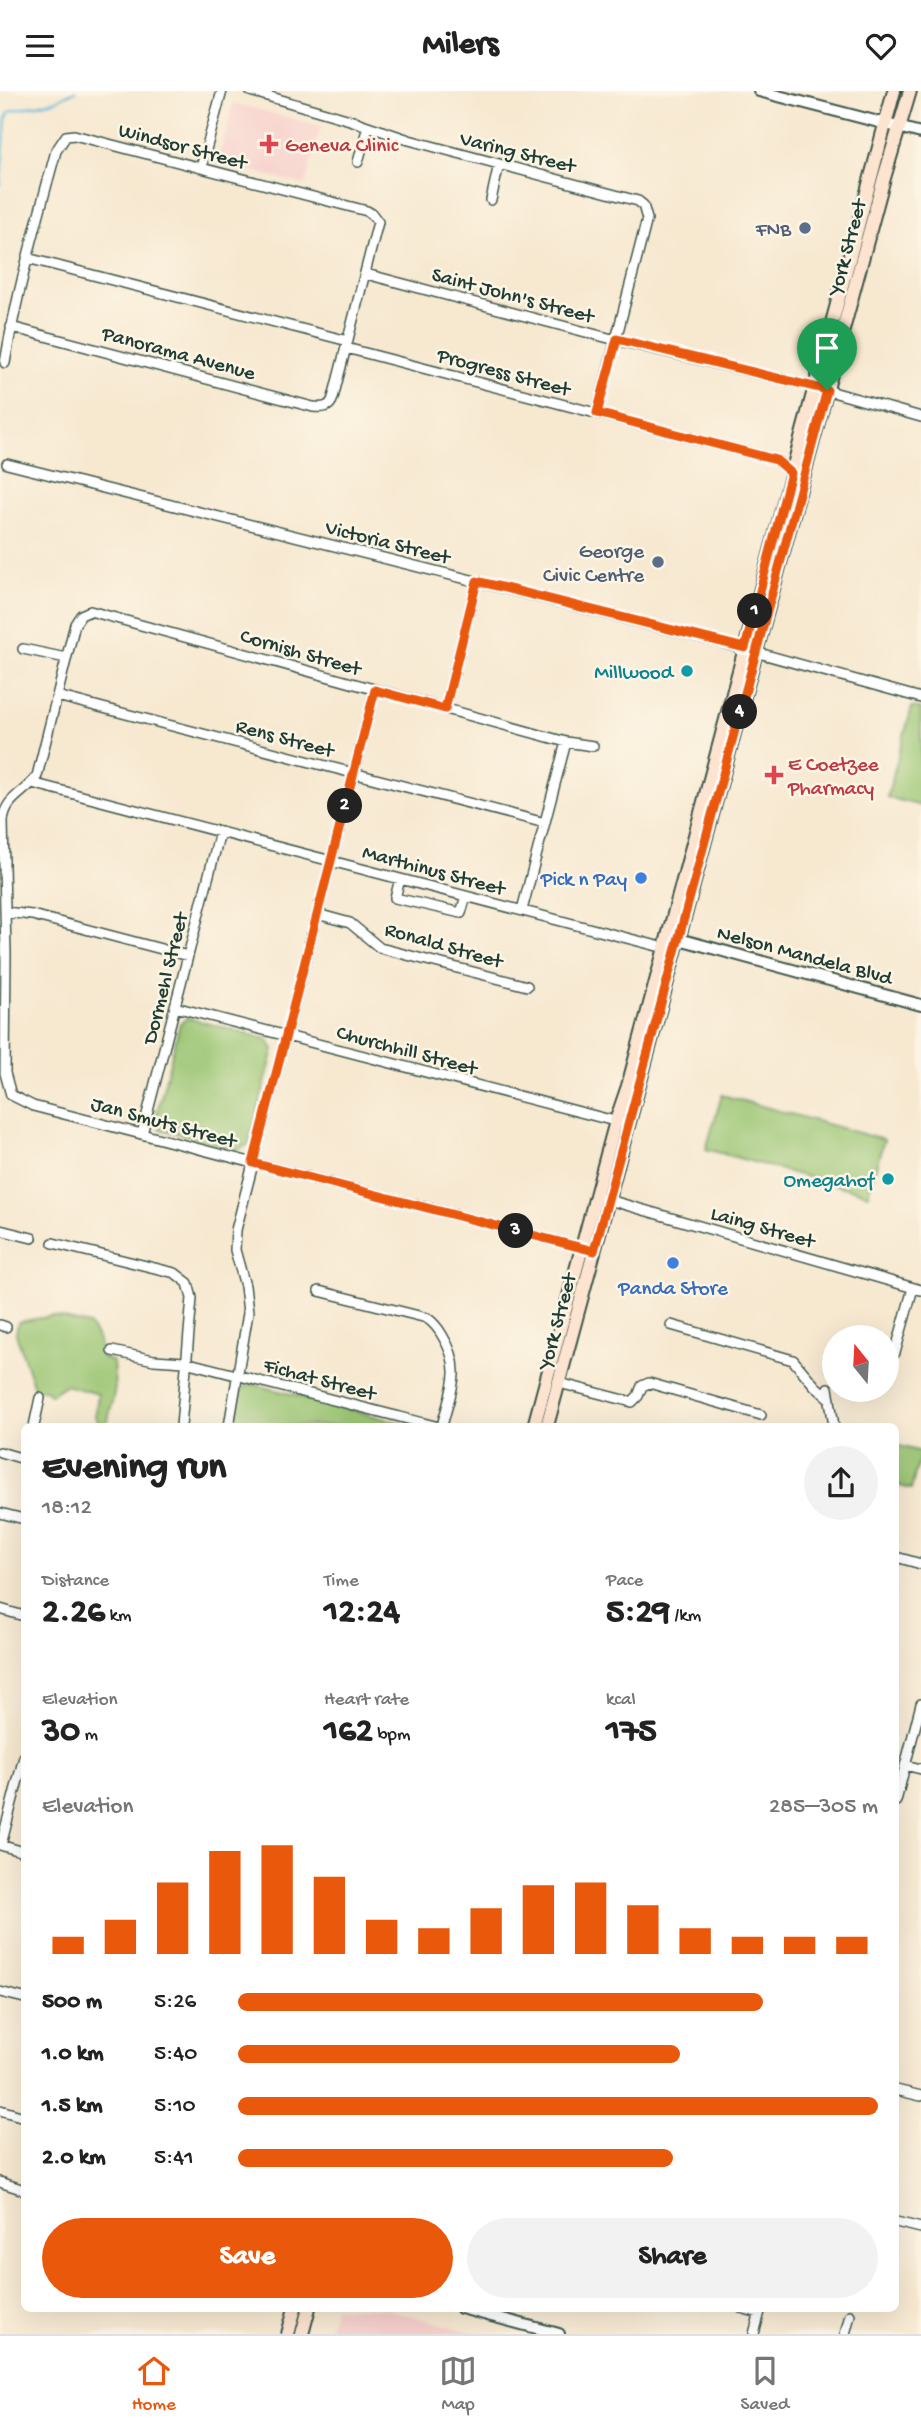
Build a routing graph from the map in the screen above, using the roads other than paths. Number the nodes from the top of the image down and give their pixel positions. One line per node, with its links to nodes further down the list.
1 (222, 91): 12 (street)
2 (250, 91): 7 (street, Varing Street)
3 (759, 91): 6 (street)
4 (894, 91): 6 (main road, York Street)
5 (910, 91): 8 (main road, York Street)
6 (885, 123): 8 (street); 20 (main road, York Street)
7 (368, 127): 10 (street); 11 (street, Varing Street)
8 (900, 127): 9 (street); 20 (main road, York Street)
9 (921, 133)
10 (358, 162)
11 (499, 164): 13 (street); 17 (street, Varing Street)
12 (201, 168): 14 (street, Windsor Street); 15 (street, Windsor Street)
13 (491, 200)
14 (27, 258): 16 (street); 18 (street, Progress Street)
15 (366, 274): 17 (street, Saint John's Street); 18 (street)
16 (11, 327): 18 (street, Panorama Avenue); 19 (street)
17 (617, 339): 20 (street, Saint John's Street); 21 (street)
18 (347, 344): 21 (street, Progress Street)
19 (5, 363)
20 (821, 389): 22 (street, Saint John's Street); 23 (main road, York Street); 29 (main road, York Street)
21 (597, 413): 24 (street, Progress Street)
22 (921, 417)
23 (796, 453): 24 (street); 26 (main road, York Street)
24 (776, 460): 26 (street, Progress Street)
25 (7, 464): 27 (street, Victoria Street)
26 (791, 473): 29 (main road, York Street)
27 (477, 581): 29 (street, Victoria Street); 34 (street)
28 (23, 649): 30 (street)
29 (751, 650): 33 (street, Victoria Street); 47 (main road, York Street); 48 (main road, York Street)
30 (66, 658): 31 (street, Cornish Street); 32 (street)
31 (375, 690): 34 (street, Cornish Street); 37 (street)
32 (57, 696): 37 (street, Rens Street); 38 (street)
33 (921, 698)
34 (445, 709): 35 (street, Cornish Street)
35 (566, 742): 36 (street, Cornish Street); 39 (street)
36 (593, 746)
37 (353, 773): 39 (street, Rens Street); 41 (street)
38 (33, 783): 40 (street, Marthinus Street); 45 (street)
39 (545, 823): 44 (street)
40 (220, 832): 41 (street, Marthinus Street); 49 (street, Dormehl Street)
41 (331, 860): 42 (street, Marthinus Street); 46 (street)
42 (400, 879): 43 (street, Marthinus Street); 43 (street)
43 (466, 896): 44 (street, Marthinus Street)
44 (522, 910): 48 (street, Marthinus Street)
45 (5, 912): 49 (street); 56 (street, Jan Smuts Street)
46 (317, 914): 50 (street, Ronald Street); 53 (street)
47 (679, 939): 48 (street); 51 (street, Nelson Mandela Blvd); 55 (main road, York Street)
48 (665, 948): 54 (main road, York Street)
49 (188, 956): 52 (street, Dormehl Street)
50 (527, 986)
51 (921, 1005)
52 (175, 1007): 53 (street, Churchhill Street); 56 (street, Dormehl Street)
53 (286, 1036): 54 (street, Churchhill Street); 57 (street)
54 (615, 1121): 55 (street, Churchhill Street); 58 (main road, York Street)
55 (630, 1125): 58 (main road, York Street)
56 (142, 1134): 57 (street, Jan Smuts Street)
57 (253, 1163): 62 (street, Jan Smuts Street); 69 (street)
58 (602, 1198): 62 (main road, York Street); 63 (street, Laing Street)
59 (0, 1230): 60 (street)
60 (32, 1238)
61 (53, 1243): 68 (street)
62 (588, 1250): 70 (main road, York Street); 80 (main road, York Street)
63 (917, 1289): 66 (street)
64 (319, 1291): 79 (street)
65 (671, 1325): 71 (street)
66 (900, 1338)
67 (112, 1351): 68 (street, Fichat Street)
68 (185, 1362): 69 (street, Fichat Street); 76 (street)
69 (237, 1375): 77 (street); 78 (street, Fichat Street)
70 (559, 1383): 74 (street); 81 (main road, York Street)
71 (822, 1392)
72 (40, 1398): 75 (street)
73 (830, 1402): 82 (street)
74 (761, 1415)
75 (35, 1423)
76 (181, 1423)
77 (229, 1423)
78 (423, 1423)
79 (443, 1423)
80 (535, 1423)
81 (548, 1423)
82 (834, 1423)
83 (0, 1452): 84 (street)
84 (21, 1458)
85 (0, 1513): 86 (street)
86 (21, 1518)
87 (899, 1558): 88 (street)
88 (921, 1564)
89 (0, 1609): 90 (street)
90 (21, 1615)
91 (921, 1705): 92 (street)
92 (905, 1765): 94 (street); 95 (street)
93 (21, 1768): 96 (street)
94 (921, 1769)
95 (899, 1789)
96 (0, 1845): 97 (street)
97 (21, 1851)
98 (0, 1992): 99 (street)
99 (21, 1997)
100 (899, 2091): 101 (street)
101 (921, 2096)
102 (0, 2110): 103 (street)
103 (21, 2116)
104 (0, 2182): 105 (street)
105 (21, 2189)
106 (899, 2223): 107 (street)
107 (921, 2228)
108 (294, 2312): 113 (main road)
109 (308, 2312): 114 (main road)
110 (476, 2312): 115 (street)
111 (760, 2312): 116 (street)
112 (850, 2315): 117 (street)
113 (288, 2334)
114 (302, 2334)
115 (559, 2334)
116 (754, 2334)
117 (845, 2334)

